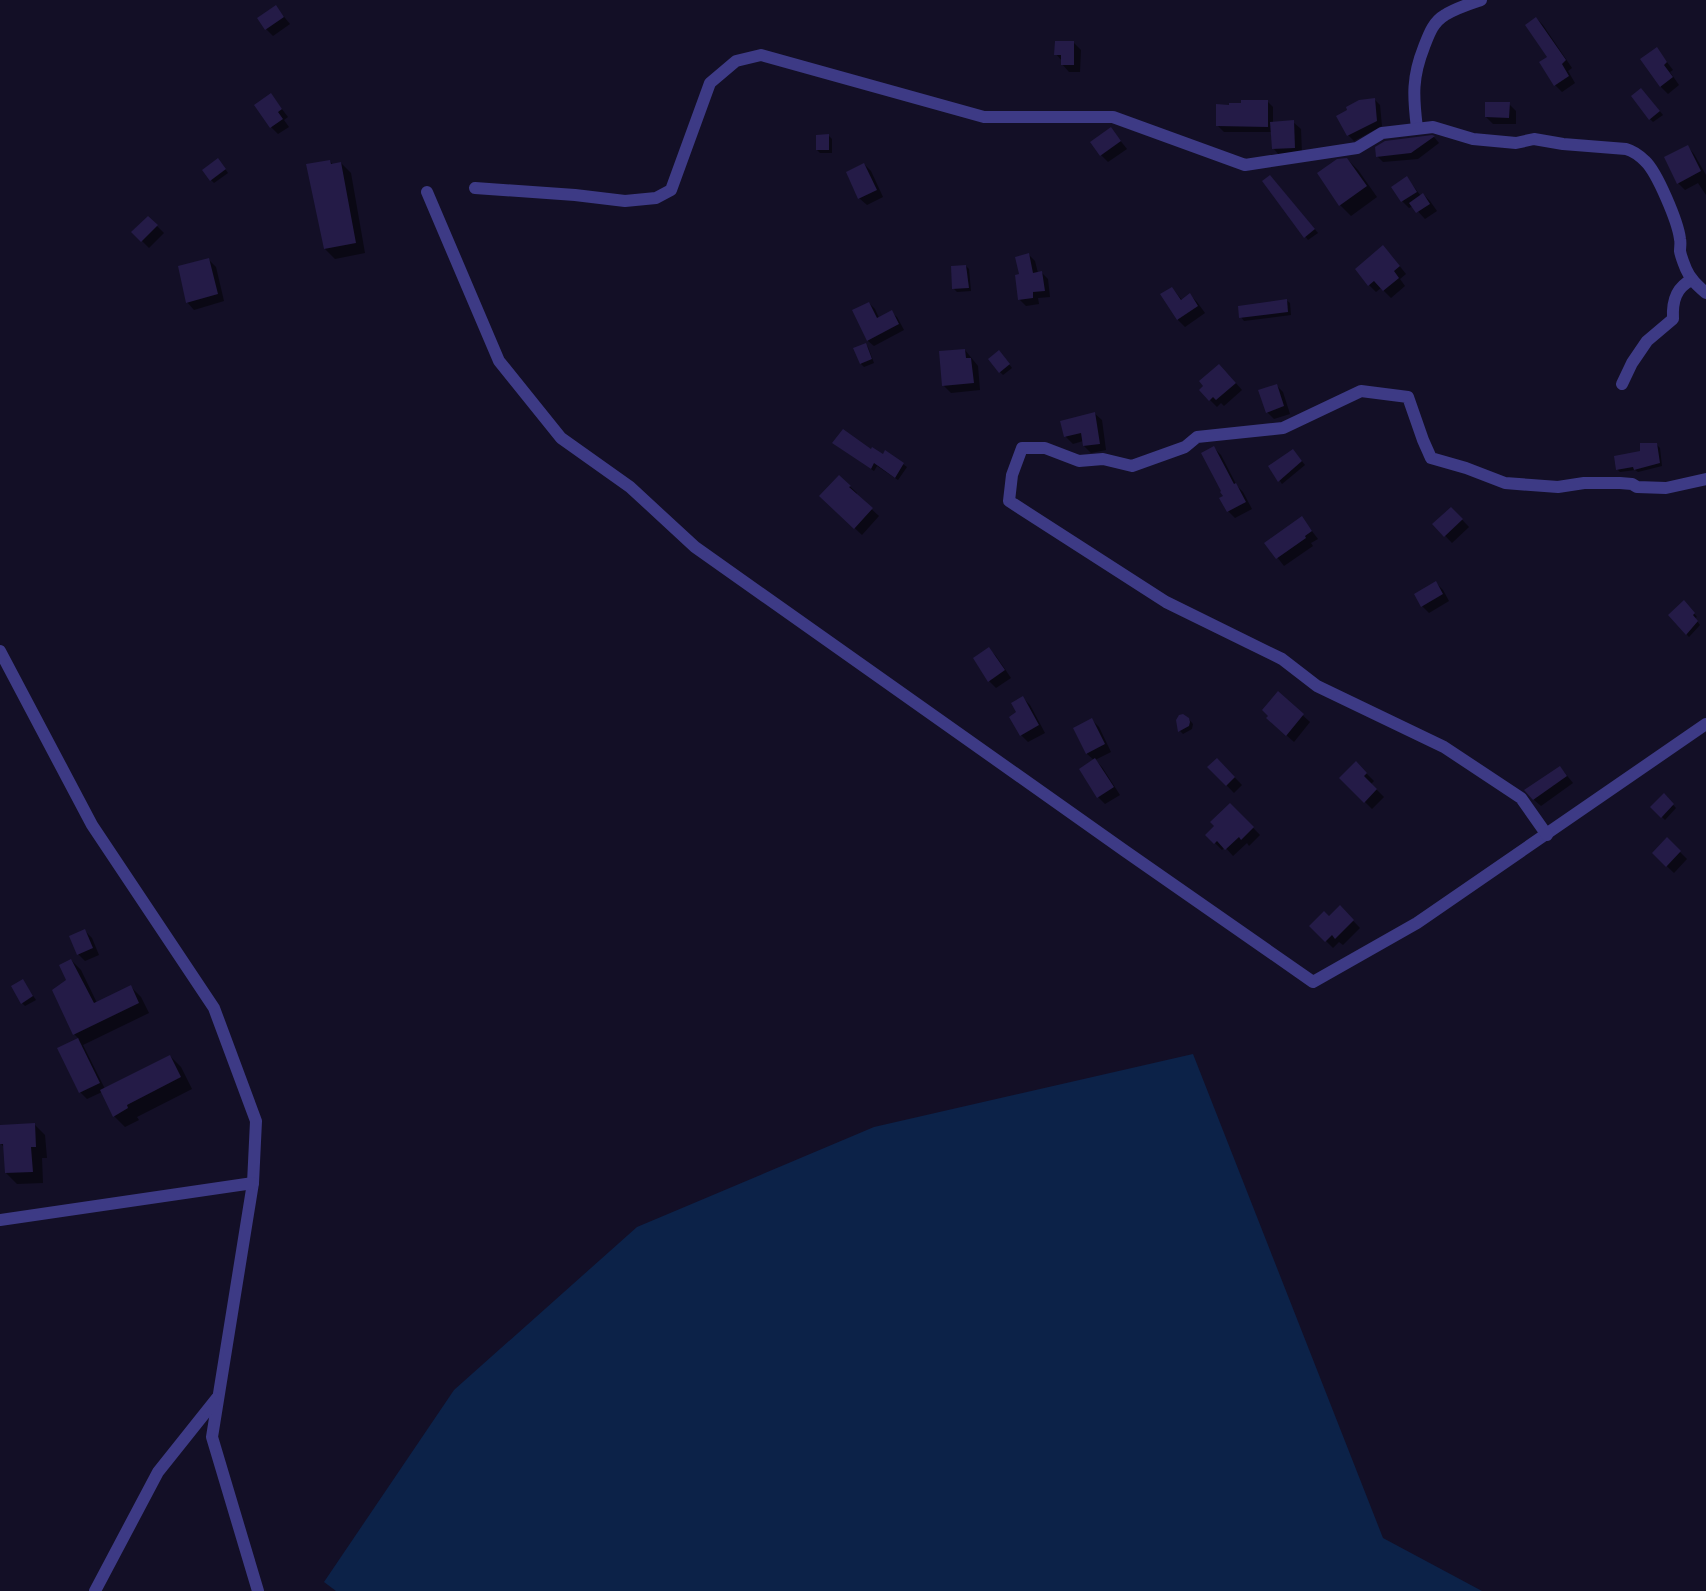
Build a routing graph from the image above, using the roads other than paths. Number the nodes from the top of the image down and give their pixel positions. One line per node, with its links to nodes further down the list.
1 (1481, 0): 2 (street)
2 (1417, 128): 3 (street); 5 (street)
3 (475, 188)
4 (427, 192): 11 (street)
5 (1692, 280): 6 (street); 7 (street)
6 (1706, 293)
7 (1622, 384)
8 (1706, 479): 11 (street)
9 (0, 651): 12 (street)
10 (1706, 724): 11 (street)
11 (1547, 835)
12 (253, 1182): 13 (street); 14 (street)
13 (0, 1220)
14 (219, 1396): 15 (street); 16 (street)
15 (96, 1591)
16 (258, 1591)

